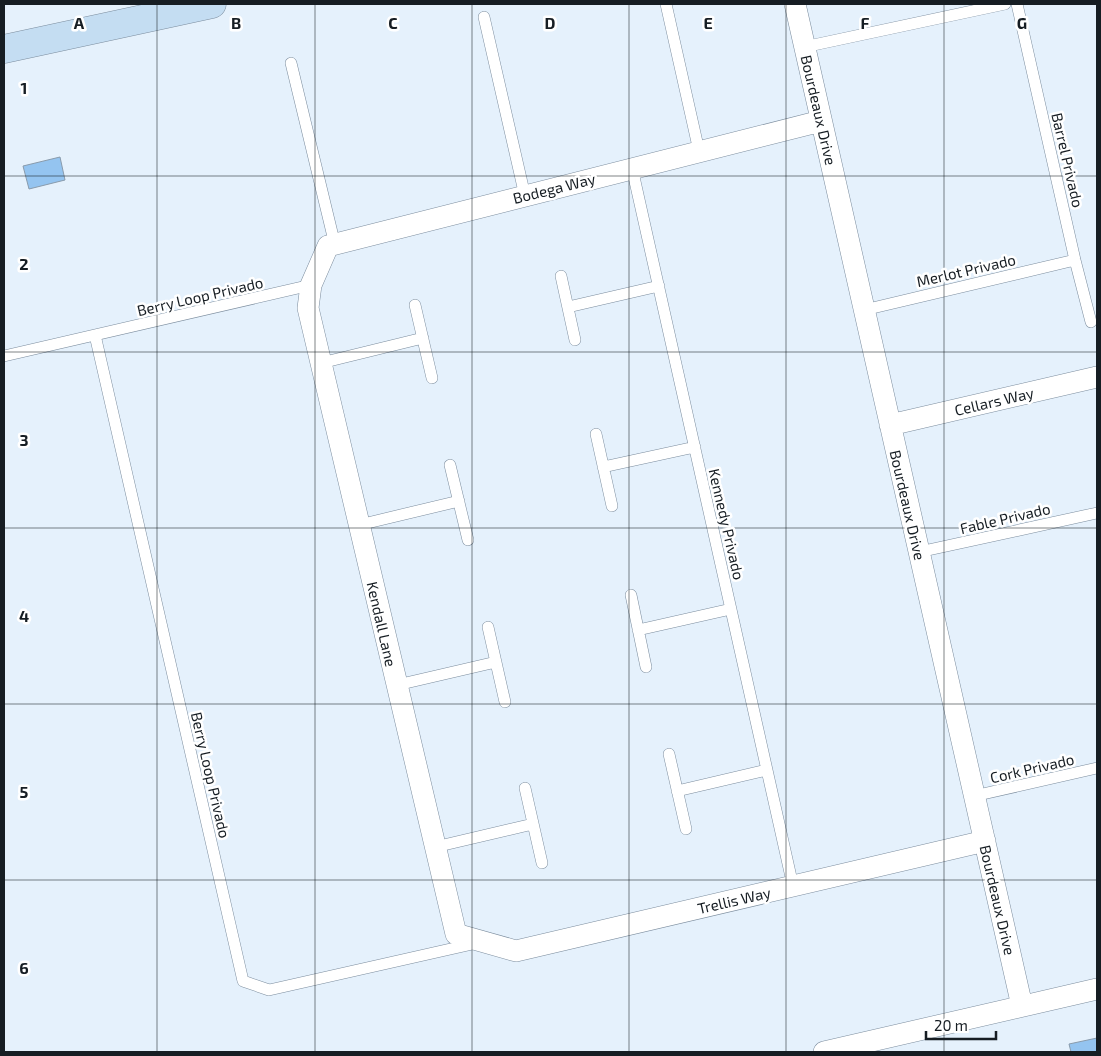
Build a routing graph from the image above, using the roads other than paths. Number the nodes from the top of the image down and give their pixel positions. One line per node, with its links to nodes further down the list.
1 (212, 4): 8 (main road)
2 (666, 4): 11 (lane)
3 (795, 4): 7 (street, Bourdeaux Drive)
4 (1005, 4): 7 (lane)
5 (1017, 4): 15 (lane, Barrel Privado)
6 (484, 17): 13 (lane)
7 (804, 47): 10 (street, Bourdeaux Drive)
8 (4, 49)
9 (291, 63): 14 (lane)
10 (821, 121): 11 (street, Bodega Way); 21 (street, Bourdeaux Drive)
11 (699, 151): 12 (street, Bodega Way)
12 (632, 168): 13 (street, Bodega Way); 18 (lane, Kennedy Privado)
13 (525, 196): 14 (street, Bodega Way)
14 (335, 245): 17 (street)
15 (1075, 260): 21 (lane, Merlot Privado); 22 (lane, Barrel Privado)
16 (561, 276): 20 (lane)
17 (311, 285): 23 (lane, Berry Loop Privado); 27 (street, Kendall Lane)
18 (659, 286): 20 (lane); 32 (lane, Kennedy Privado)
19 (415, 305): 24 (lane)
20 (568, 307): 25 (lane)
21 (864, 310): 30 (street, Bourdeaux Drive)
22 (1091, 322)
23 (95, 335): 26 (lane, Berry Loop Privado); 61 (lane, Berry Loop Privado)
24 (423, 338): 27 (lane); 29 (lane)
25 (575, 340)
26 (4, 356)
27 (321, 363): 38 (street, Kendall Lane)
28 (1097, 377): 30 (street, Cellars Way)
29 (432, 378)
30 (890, 425): 40 (street, Bourdeaux Drive)
31 (596, 434): 34 (lane)
32 (695, 447): 34 (lane); 42 (lane, Kennedy Privado)
33 (450, 465): 35 (lane)
34 (603, 468): 36 (lane)
35 (459, 501): 38 (lane); 39 (lane)
36 (612, 506)
37 (1097, 513): 40 (lane, Fable Privado)
38 (359, 525): 47 (street, Kendall Lane)
39 (468, 540)
40 (919, 552): 54 (street, Bourdeaux Drive)
41 (631, 595): 44 (lane)
42 (731, 609): 44 (lane); 51 (lane, Kennedy Privado)
43 (488, 628): 45 (lane)
44 (638, 630): 46 (lane)
45 (496, 662): 47 (lane); 48 (lane)
46 (646, 667)
47 (397, 685): 58 (street, Kendall Lane)
48 (505, 702)
49 (669, 754): 53 (lane)
50 (1097, 768): 54 (lane, Cork Privado)
51 (767, 770): 53 (lane); 60 (lane, Kennedy Privado)
52 (525, 788): 55 (lane)
53 (677, 790): 56 (lane)
54 (974, 796): 57 (street, Bourdeaux Drive)
55 (533, 824): 58 (lane); 59 (lane)
56 (686, 829)
57 (984, 841): 60 (street, Trellis Way); 63 (street, Bourdeaux Drive)
58 (435, 847): 61 (street, Kendall Lane)
59 (542, 863)
60 (793, 886): 61 (street, Trellis Way)
61 (483, 942)
62 (1097, 989): 63 (street)
63 (1022, 1006): 64 (street)
64 (824, 1052)

